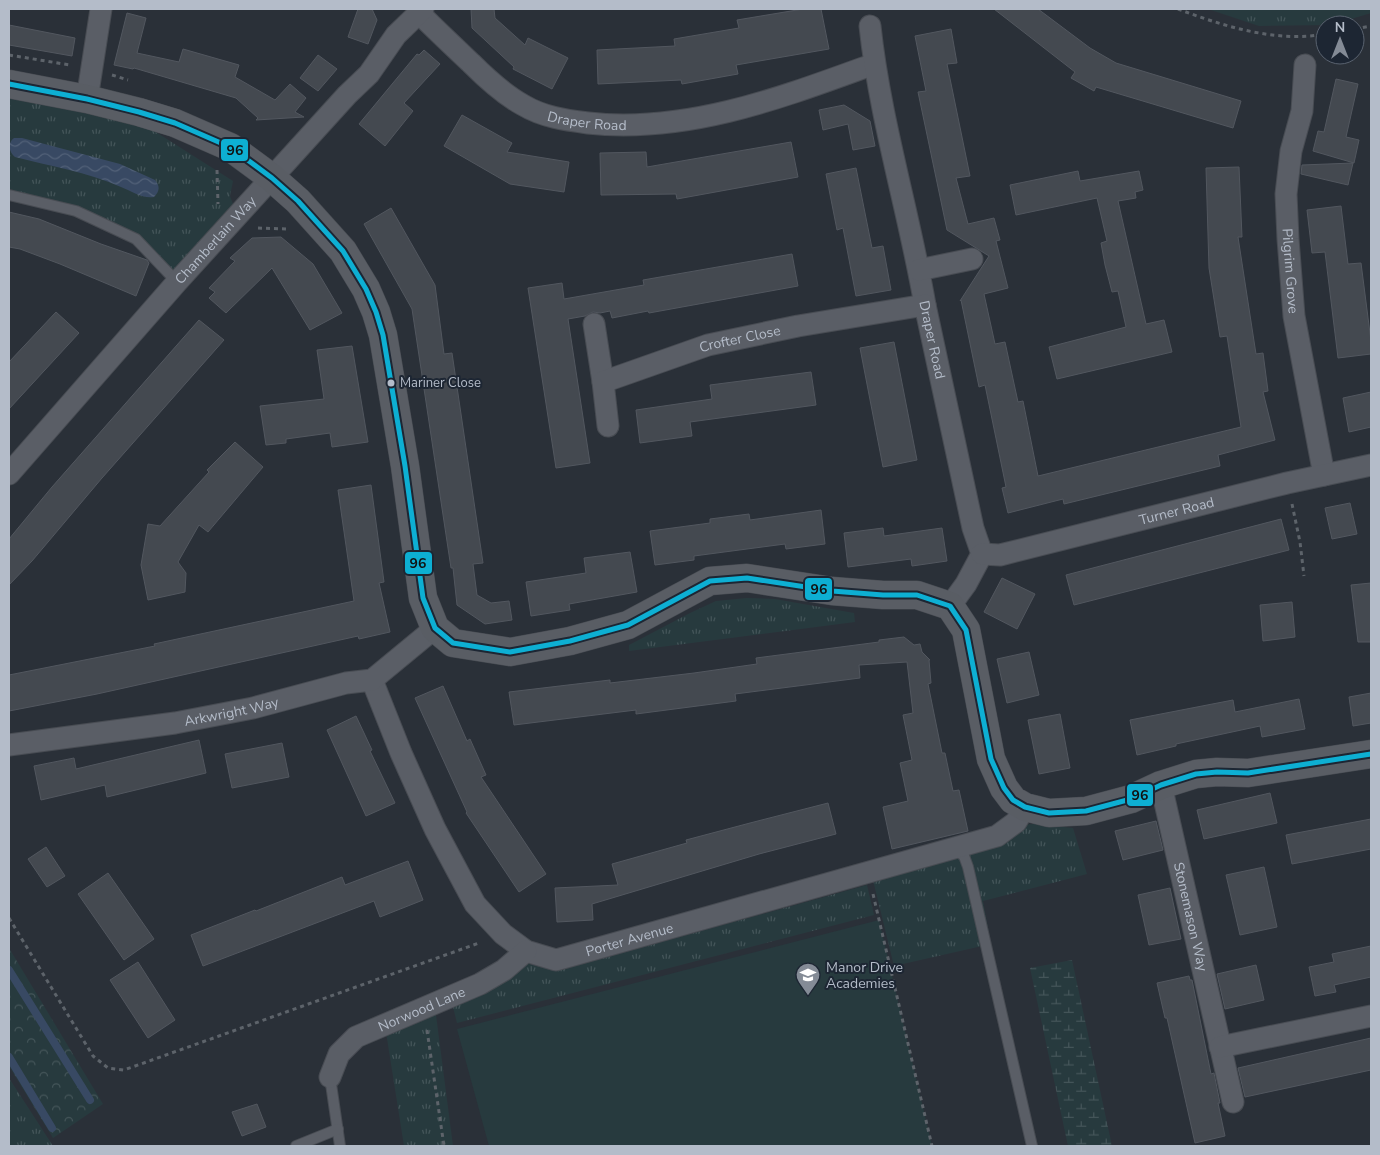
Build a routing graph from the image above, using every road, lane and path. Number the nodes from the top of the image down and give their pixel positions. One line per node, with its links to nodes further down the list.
1 (101, 9): 9 (street)
2 (1178, 9): 5 (path)
3 (418, 10): 6 (street, Draper Road); 11 (street, Chamberlain Way)
4 (870, 26): 6 (street, Draper Road)
5 (1315, 34)
6 (874, 64): 16 (street, Draper Road)
7 (1306, 65): 24 (street, Pilgrim Grove)
8 (9, 84): 9 (street)
9 (86, 99): 10 (street)
10 (230, 147): 11 (street); 13 (path)
11 (272, 178): 13 (street, Chamberlain Way); 29 (street)
12 (9, 195): 17 (lane)
13 (231, 224): 14 (path); 17 (street, Chamberlain Way)
14 (295, 230)
15 (972, 259): 16 (street)
16 (919, 270): 18 (street, Draper Road)
17 (177, 282): 23 (street, Chamberlain Way)
18 (925, 305): 20 (street, Crofter Close); 26 (street, Draper Road)
19 (594, 324): 20 (street)
20 (603, 382): 21 (street)
21 (608, 426)
22 (1371, 465): 24 (street, Turner Road)
23 (9, 474)
24 (1324, 475): 25 (street, Turner Road)
25 (1287, 484): 26 (street, Turner Road); 27 (path)
26 (982, 554): 28 (street)
27 (1304, 576)
28 (950, 606): 29 (street); 34 (street)
29 (435, 628): 30 (street)
30 (372, 680): 31 (street, Arkwright Way); 38 (street, Porter Avenue)
31 (9, 745)
32 (1371, 754): 33 (street)
33 (1161, 785): 34 (street); 42 (street, Stonemason Way)
34 (1025, 808): 35 (street, Porter Avenue)
35 (962, 846): 36 (street, Porter Avenue); 50 (lane)
36 (868, 872): 39 (street, Porter Avenue); 49 (path)
37 (9, 918): 38 (path)
38 (503, 934): 39 (street, Porter Avenue)
39 (526, 950): 40 (street, Norwood Lane)
40 (424, 1007): 43 (street, Norwood Lane); 48 (path)
41 (1371, 1016): 42 (street)
42 (1220, 1047): 44 (street, Stonemason Way)
43 (330, 1077): 45 (lane)
44 (1233, 1102)
45 (338, 1130): 46 (lane); 47 (lane)
46 (296, 1146)
47 (340, 1146)
48 (444, 1146)
49 (932, 1146)
50 (1032, 1146)

